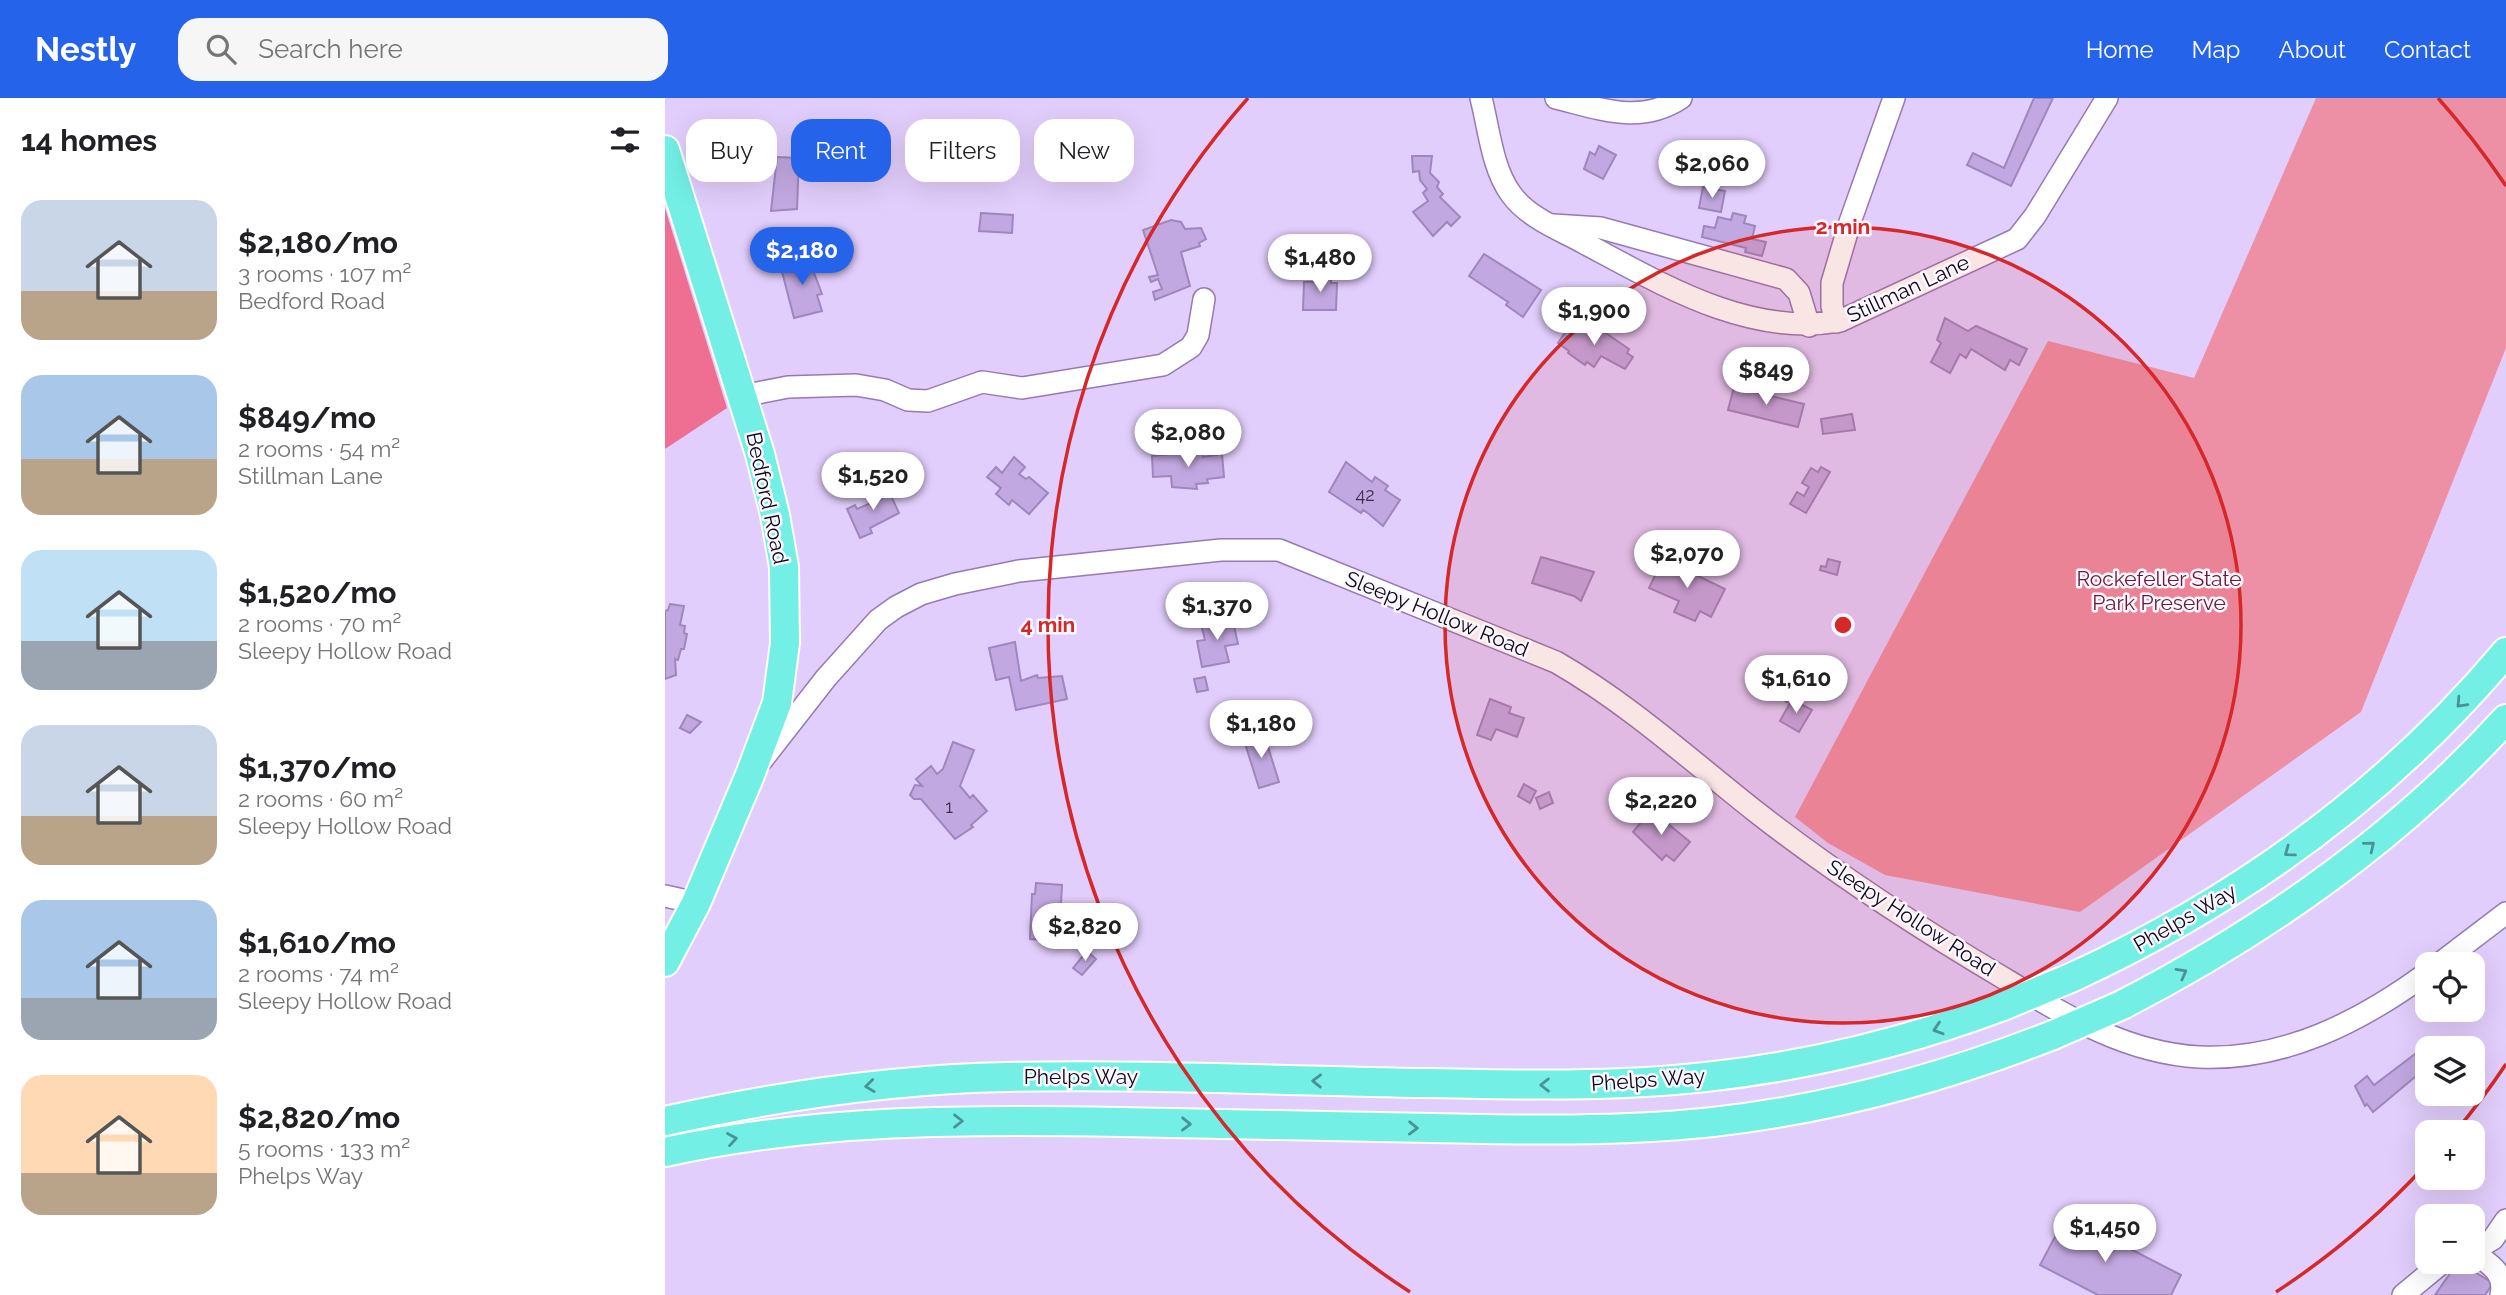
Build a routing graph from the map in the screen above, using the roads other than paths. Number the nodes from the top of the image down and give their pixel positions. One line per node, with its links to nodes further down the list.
1 (1481, 98): 7 (street, Stillman Lane)
2 (1556, 98): 3 (street)
3 (1681, 98)
4 (1894, 98): 9 (street)
5 (2107, 98): 9 (street, Stillman Lane)
6 (665, 150): 11 (main road, Bedford Road)
7 (1551, 225): 10 (street, Stillman Lane); 10 (street)
8 (1204, 299): 11 (street)
9 (1836, 322): 10 (street, Stillman Lane)
10 (1809, 326)
11 (742, 396): 14 (main road, Bedford Road)
12 (2506, 652): 21 (main road, Phelps Way, one-way to 21, bridge)
13 (2506, 719): 22 (main road, Phelps Way, one-way to 13, bridge)
14 (750, 775): 16 (main road, Bedford Road); 20 (street, Sleepy Hollow Road)
15 (665, 896): 16 (street)
16 (696, 903): 19 (main road, Bedford Road)
17 (2506, 913): 18 (street)
18 (2455, 952)
19 (665, 961)
20 (2415, 981)
21 (665, 1121)
22 (665, 1152)
23 (2506, 1220): 24 (street)
24 (2485, 1244)
25 (2485, 1260): 28 (street)
26 (2428, 1274): 27 (street)
27 (2403, 1295)
28 (2501, 1295)

